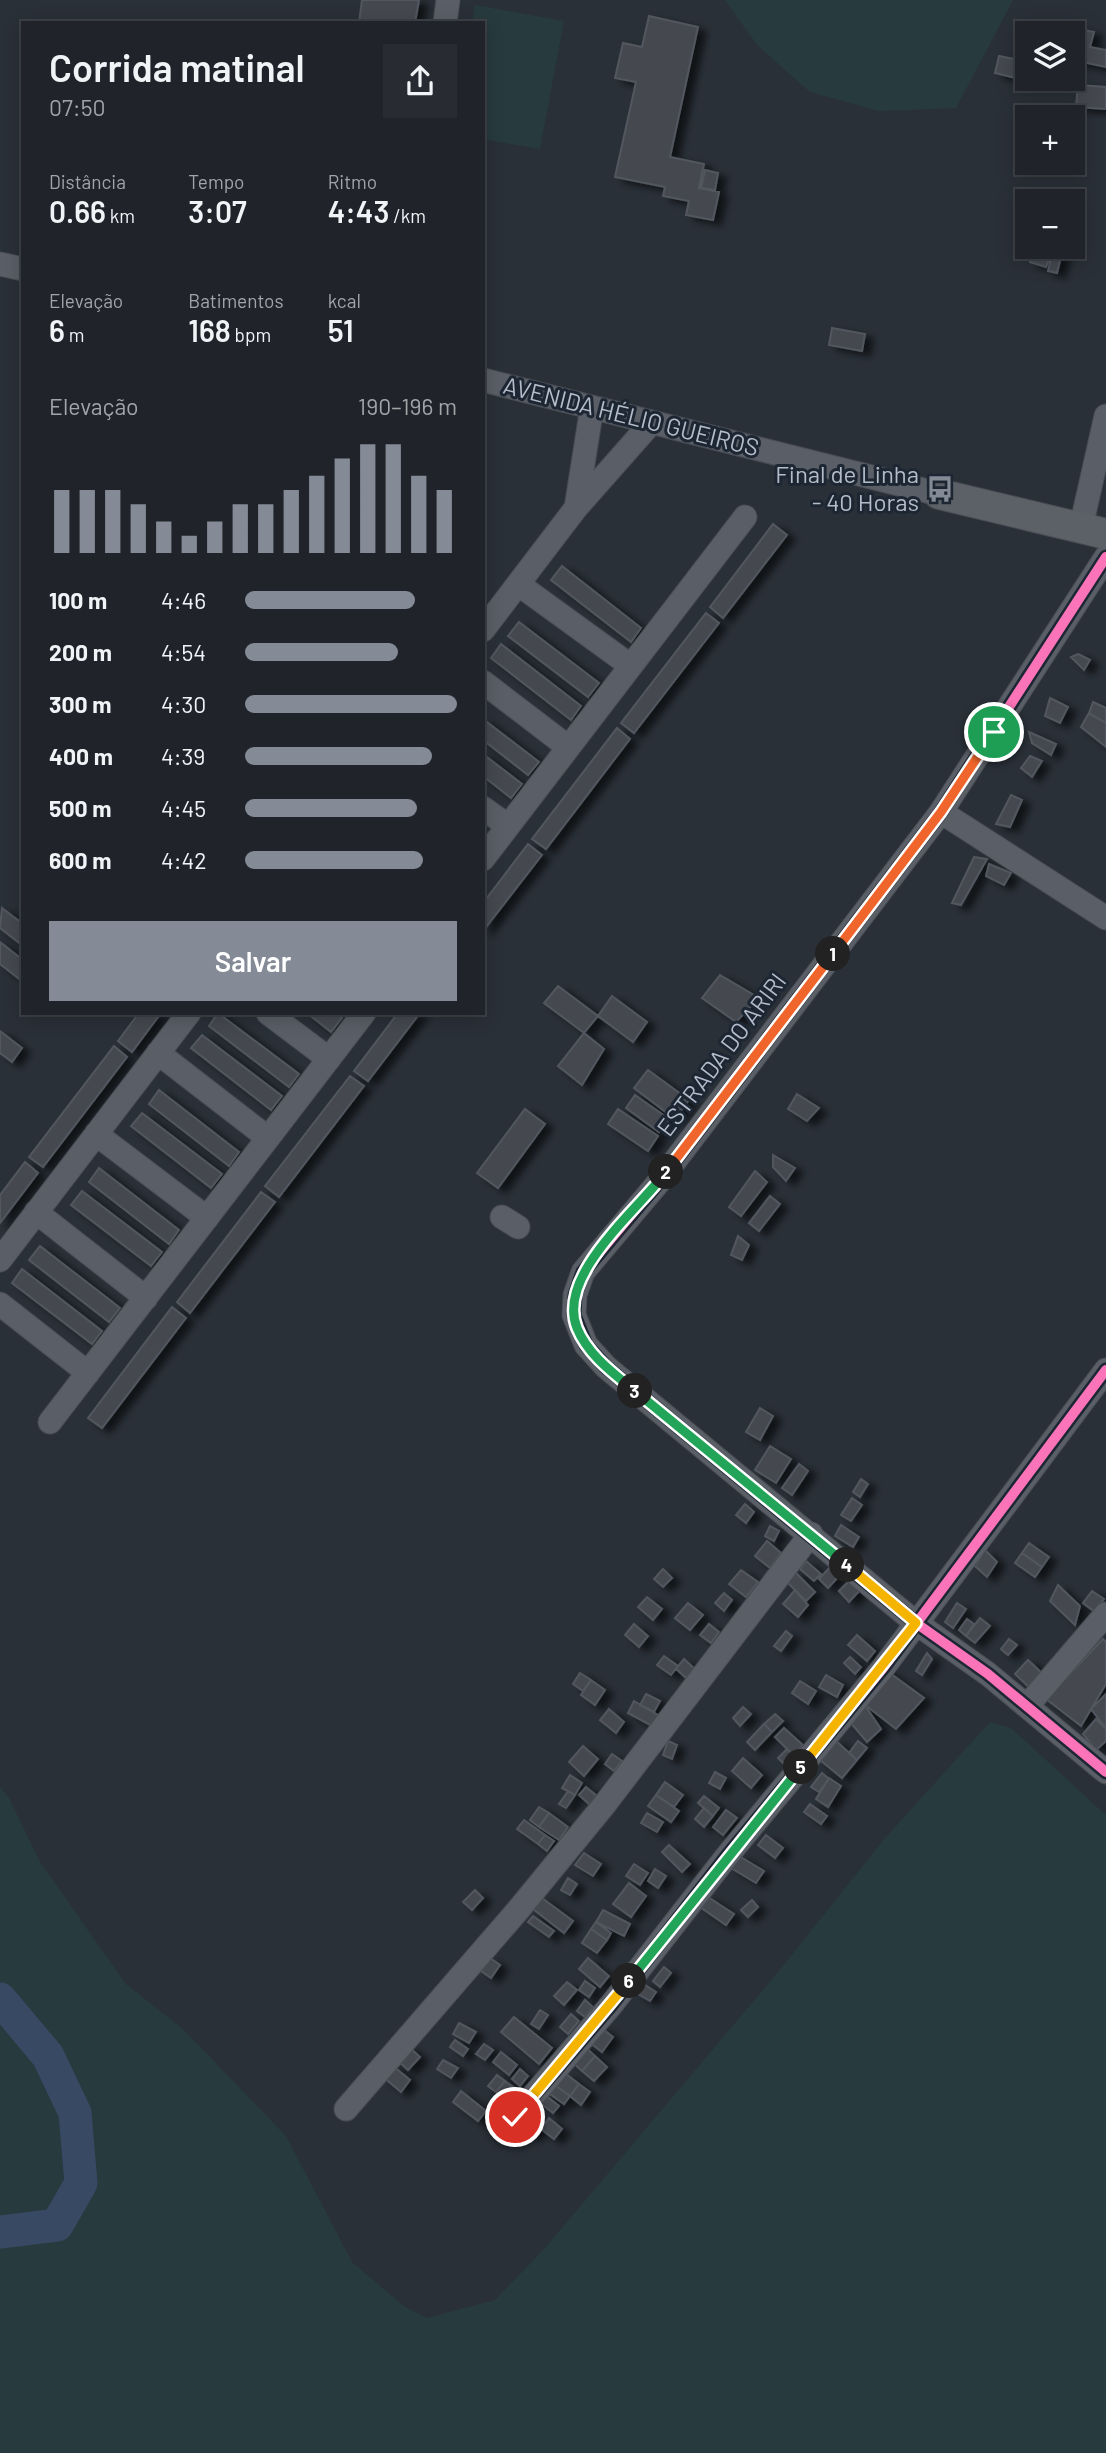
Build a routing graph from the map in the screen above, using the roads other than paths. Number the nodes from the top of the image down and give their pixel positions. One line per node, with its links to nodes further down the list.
1 (448, 0): 2 (street)
2 (444, 21)
3 (0, 264): 4 (street)
4 (21, 269)
5 (485, 380): 6 (street, AVENIDA HÉLIO GUEIROS)
6 (592, 407): 8 (street, AVENIDA HÉLIO GUEIROS); 10 (street)
7 (1106, 416): 12 (street)
8 (652, 422): 9 (street, AVENIDA HÉLIO GUEIROS); 10 (street)
9 (939, 494): 12 (main road, AVENIDA HÉLIO GUEIROS)
10 (576, 508): 14 (street)
11 (745, 517): 16 (street)
12 (1093, 531)
13 (1106, 557): 20 (street, ESTRADA DO ARIRI)
14 (518, 584): 15 (street); 16 (street)
15 (485, 626)
16 (631, 666): 18 (street)
17 (485, 684): 18 (street)
18 (568, 747): 21 (street)
19 (485, 809): 21 (street)
20 (941, 812): 23 (street); 39 (street, ESTRADA DO ARIRI)
21 (508, 826): 22 (street)
22 (485, 856)
23 (1106, 918)
24 (187, 1015): 27 (street)
25 (271, 1015): 28 (street)
26 (362, 1015): 28 (street)
27 (158, 1053): 29 (street); 30 (street)
28 (329, 1059): 30 (street)
29 (96, 1133): 31 (street); 32 (street)
30 (268, 1139): 32 (street)
31 (36, 1212): 33 (street); 34 (street)
32 (207, 1218): 34 (street)
33 (0, 1260)
34 (146, 1298): 37 (street)
35 (0, 1304): 37 (street)
36 (1106, 1370): 41 (street)
37 (88, 1373): 38 (street)
38 (50, 1422)
39 (811, 1534): 41 (street, ESTRADA DO ARIRI); 44 (street)
40 (1106, 1614): 42 (street)
41 (916, 1623): 42 (street, ESTRADA DO ARIRI); 45 (street)
42 (1027, 1706): 43 (street, ESTRADA DO ARIRI)
43 (1106, 1772)
44 (346, 2109)
45 (515, 2117)

